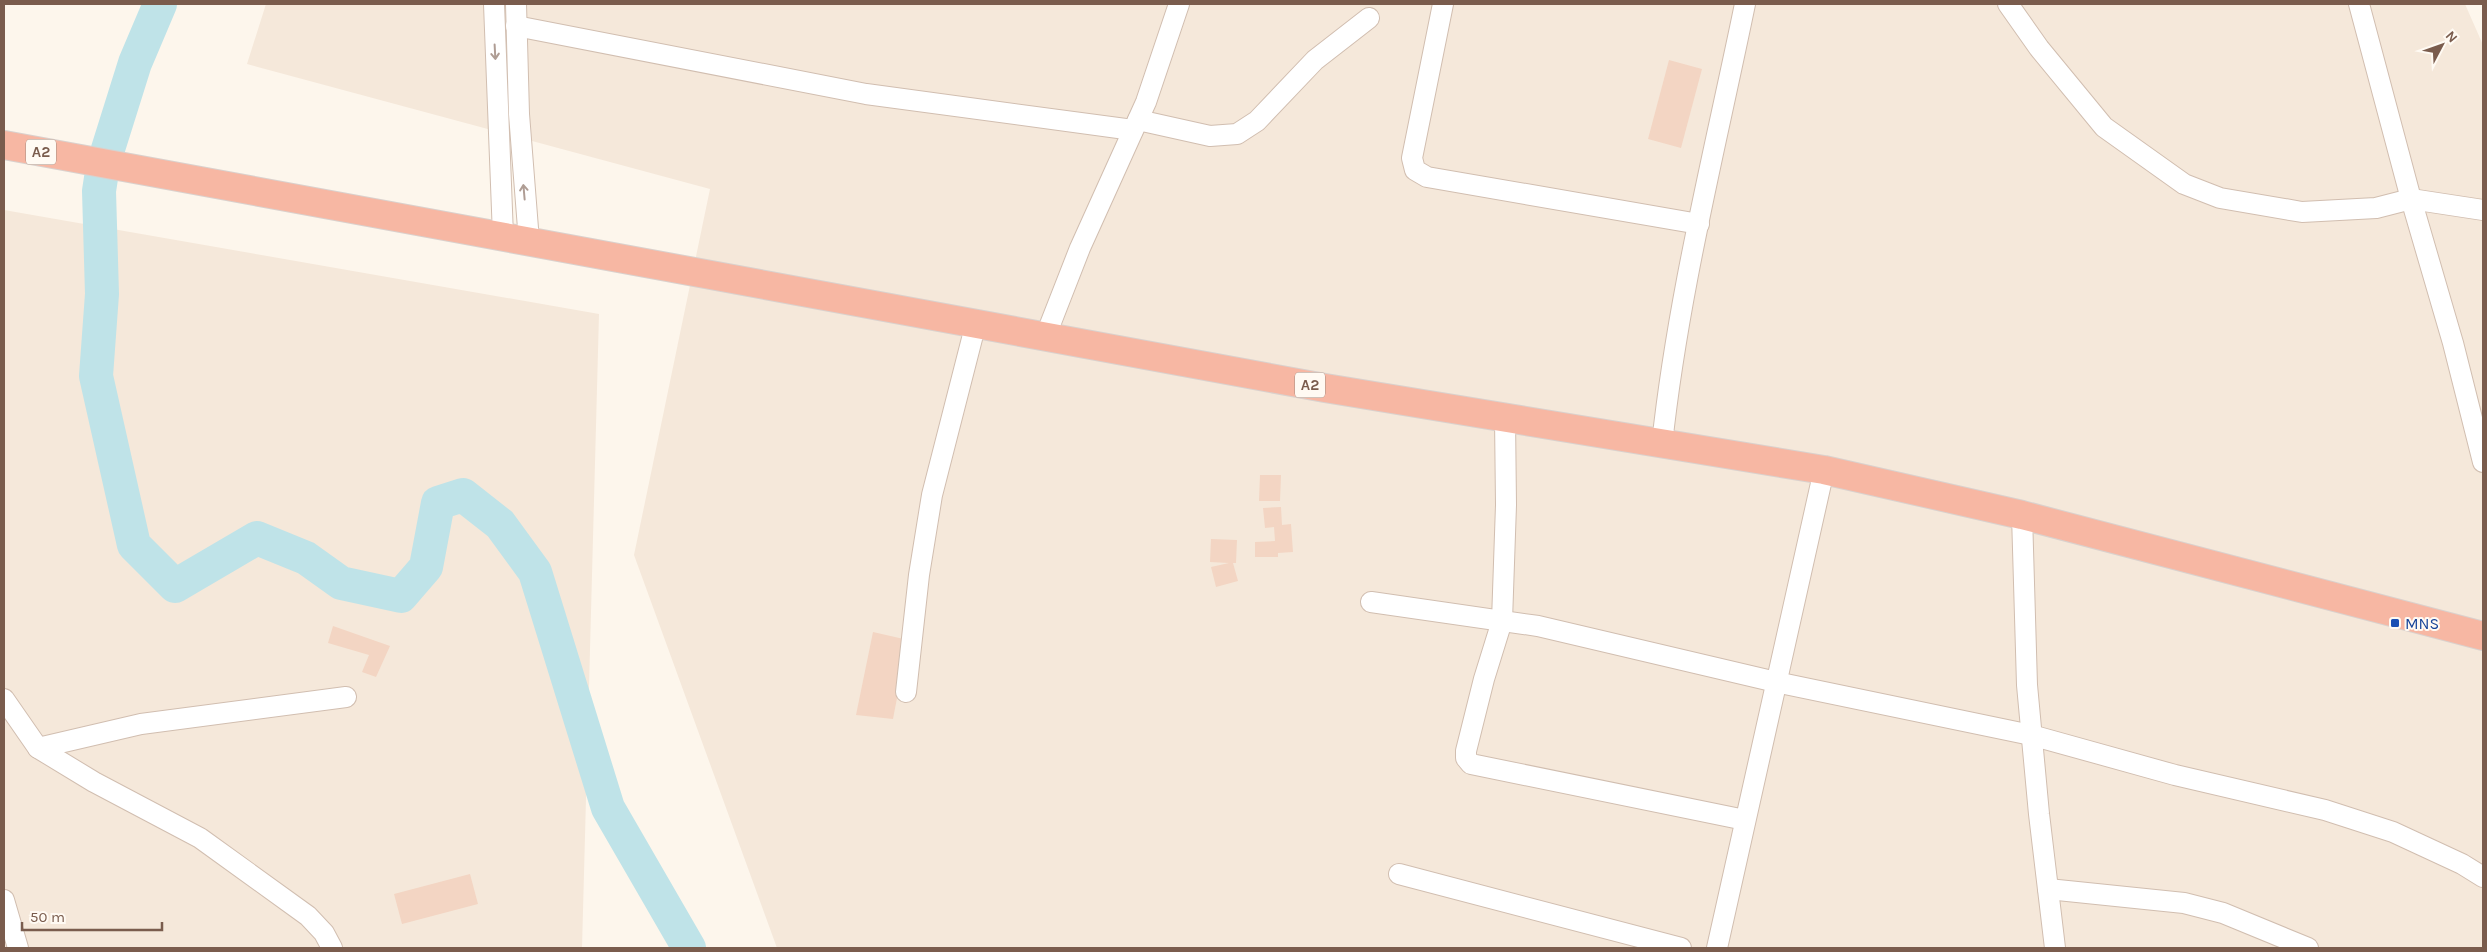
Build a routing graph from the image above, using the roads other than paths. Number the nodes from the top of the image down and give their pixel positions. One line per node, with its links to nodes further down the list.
1 (494, 4): 15 (street, one-way to 15)
2 (515, 4): 9 (street)
3 (1179, 4): 10 (street)
4 (1443, 4): 14 (street)
5 (1745, 4): 14 (street)
6 (2008, 4): 12 (street)
7 (2359, 4): 12 (street)
8 (1369, 18): 10 (street)
9 (516, 26): 10 (street); 16 (street, one-way to 9)
10 (1135, 125): 18 (street)
11 (4, 145): 15 (highway, A2)
12 (2411, 200): 13 (street); 20 (street)
13 (2483, 210)
14 (1699, 224): 21 (street)
15 (503, 236): 16 (highway, A2)
16 (529, 241): 17 (highway, A2)
17 (976, 323): 18 (highway, A2); 29 (street)
18 (1046, 336): 19 (highway, A2)
19 (1505, 418): 21 (highway, A2); 26 (street)
20 (2478, 419): 22 (street)
21 (1662, 444): 23 (highway, A2)
22 (2483, 462)
23 (1824, 470): 24 (highway, A2); 28 (street)
24 (2022, 515): 27 (highway, A2); 32 (street)
25 (1371, 602): 26 (street)
26 (1502, 621): 28 (street); 34 (street)
27 (2483, 636)
28 (1776, 682): 32 (street); 34 (street)
29 (906, 692)
30 (346, 697): 33 (street)
31 (4, 699): 33 (street)
32 (2032, 735): 36 (street); 37 (street)
33 (38, 748): 40 (street)
34 (1745, 820): 42 (street)
35 (1399, 874): 41 (street)
36 (2483, 877)
37 (2048, 888): 43 (street); 44 (street)
38 (4, 900): 39 (street)
39 (18, 948)
40 (332, 948)
41 (1681, 948)
42 (1717, 948)
43 (2055, 948)
44 (2308, 948)

